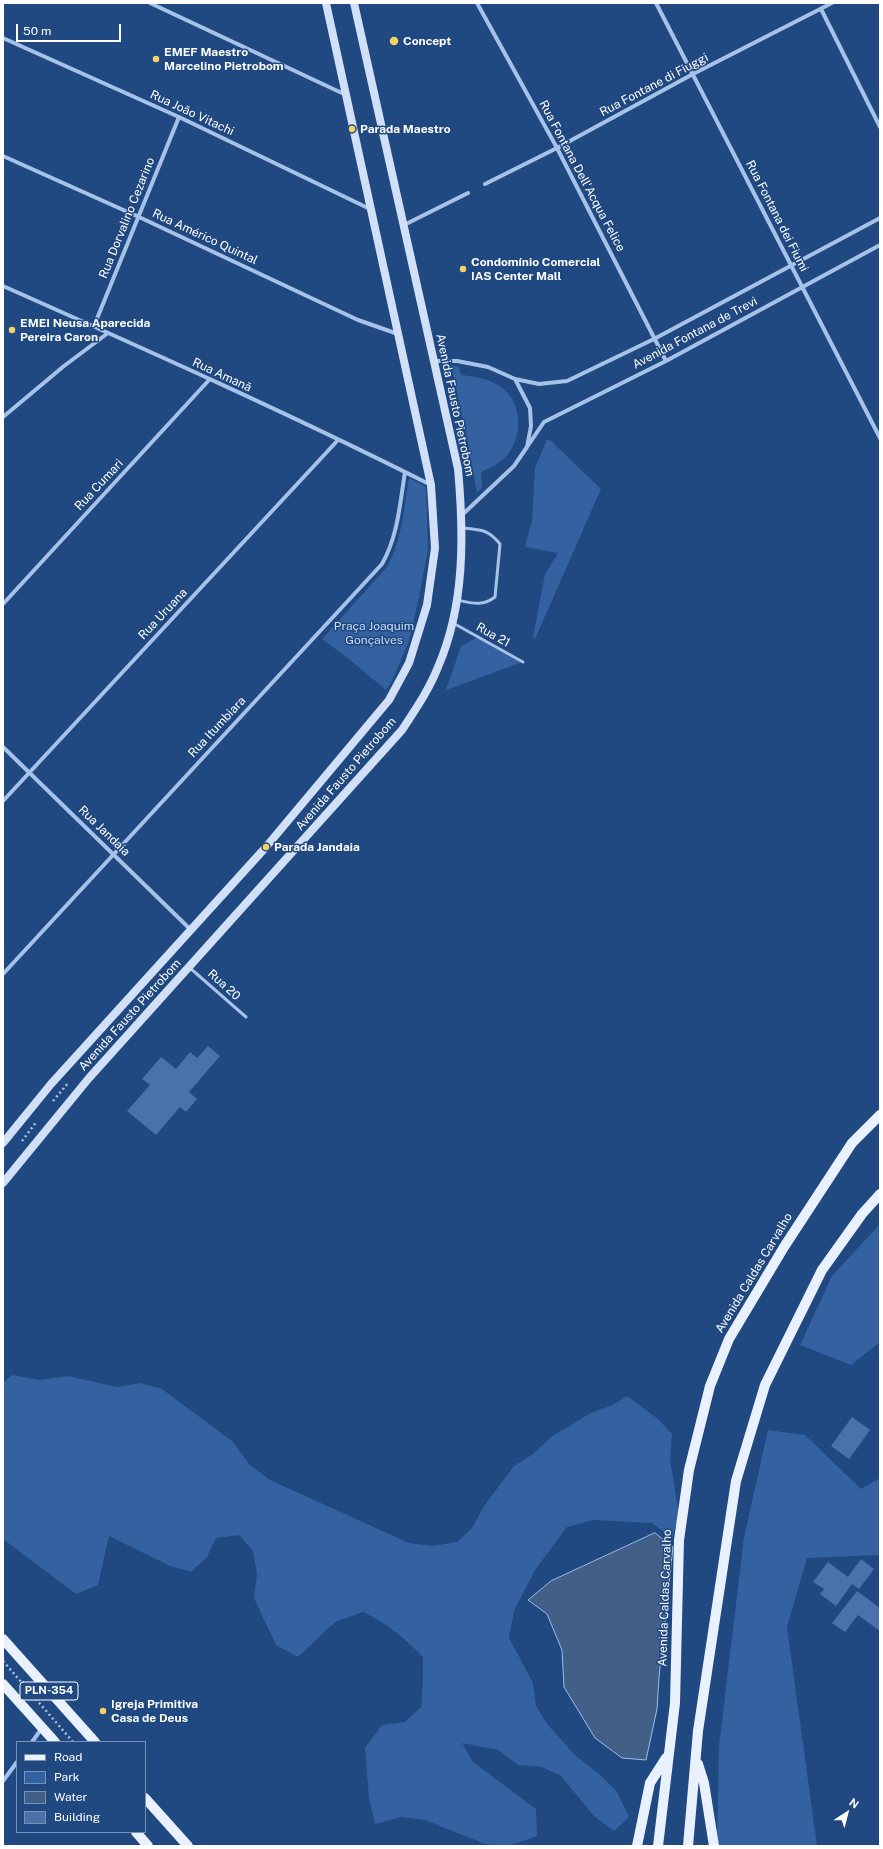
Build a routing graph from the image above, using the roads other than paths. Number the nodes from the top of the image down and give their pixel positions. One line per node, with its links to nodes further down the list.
1 (150, 3): 10 (street)
2 (326, 3): 10 (main road, Avenida Fausto Pietrobom)
3 (354, 3): 20 (main road, Avenida Fausto Pietrobom)
4 (477, 3): 13 (street, Rua Fontana Dell'Acqua Felice)
5 (656, 3): 9 (street, Rua Fontana dei Fiumi)
6 (832, 3): 7 (street, Rua Fontane di Fiuggi)
7 (821, 9): 9 (street, Rua Fontane di Fiuggi); 12 (street)
8 (3, 38): 11 (street, Rua João Vitachi)
9 (693, 74): 13 (street, Rua Fontane di Fiuggi); 22 (street, Rua Fontana dei Fiumi)
10 (344, 94): 17 (main road, Avenida Fausto Pietrobom)
11 (179, 117): 17 (street, Rua João Vitachi); 18 (street, Rua Dorvalino Cezarino)
12 (880, 127)
13 (557, 148): 15 (street, Rua Fontane di Fiuggi); 28 (street, Rua Fontana Dell'Acqua Felice)
14 (3, 156): 18 (street, Rua Américo Quintal)
15 (484, 184)
16 (468, 193): 20 (street)
17 (371, 209): 27 (main road, Avenida Fausto Pietrobom)
18 (139, 217): 25 (street, Rua Dorvalino Cezarino); 27 (street, Rua Américo Quintal)
19 (880, 218): 22 (street, Avenida Fontana de Trevi)
20 (404, 225): 29 (main road, Avenida Fausto Pietrobom)
21 (880, 245): 24 (street, Avenida Fontana de Trevi)
22 (791, 264): 24 (street, Rua Fontana dei Fiumi); 28 (street, Avenida Fontana de Trevi)
23 (3, 286): 25 (street, Rua Amanã)
24 (802, 288): 30 (street, Avenida Fontana de Trevi); 34 (street, Rua Fontana dei Fiumi)
25 (94, 326): 26 (street, Rua Amanã)
26 (108, 333): 32 (street, Rua Amanã); 33 (street)
27 (399, 334): 38 (main road, Avenida Fausto Pietrobom)
28 (654, 339): 30 (street, Rua Fontana Dell'Acqua Felice); 31 (street, Avenida Fontana de Trevi)
29 (433, 361): 31 (street, Avenida Fontana de Trevi); 39 (main road, Avenida Fausto Pietrobom)
30 (666, 361): 36 (street, Avenida Fontana de Trevi)
31 (515, 379): 36 (street, Avenida Fontana de Trevi)
32 (209, 380): 35 (street, Rua Amanã); 42 (street, Rua Cumari)
33 (3, 417)
34 (880, 438)
35 (338, 440): 37 (street, Rua Amanã); 46 (street, Rua Uruana)
36 (526, 447): 39 (street, Avenida Fontana de Trevi)
37 (405, 472): 38 (street, Rua Amanã); 48 (street, Rua Itumbiara)
38 (430, 484): 49 (main road, Avenida Fausto Pietrobom)
39 (462, 515): 40 (main road, Avenida Fausto Pietrobom)
40 (463, 528): 41 (main road, Avenida Fausto Pietrobom); 41 (lane)
41 (457, 600): 43 (main road, Avenida Fausto Pietrobom)
42 (3, 604)
43 (453, 623): 44 (lane, Rua 21); 50 (main road, Avenida Fausto Pietrobom)
44 (523, 662)
45 (3, 747): 46 (street, Rua Jandaia)
46 (29, 773): 47 (street, Rua Uruana); 48 (street, Rua Jandaia)
47 (3, 801)
48 (113, 854): 49 (street, Rua Jandaia); 51 (street, Rua Itumbiara)
49 (190, 929): 54 (main road, Avenida Fausto Pietrobom)
50 (190, 967): 52 (lane, Rua 20); 55 (main road, Avenida Fausto Pietrobom)
51 (3, 974)
52 (246, 1017)
53 (880, 1115): 63 (main road, Avenida Caldas Carvalho)
54 (3, 1143)
55 (3, 1183)
56 (880, 1194): 64 (main road)
57 (3, 1639): 62 (main road, PLN-354)
58 (3, 1684): 59 (main road, PLN-354)
59 (43, 1728): 60 (street); 61 (main road, PLN-354)
60 (33, 1741)
61 (54, 1741)
62 (94, 1741)
63 (668, 1755): 71 (main road); 72 (main road, Avenida Caldas Carvalho)
64 (695, 1757): 73 (main road); 74 (main road)
65 (16, 1763): 66 (street)
66 (3, 1781)
67 (146, 1799): 70 (main road)
68 (137, 1833): 69 (main road)
69 (148, 1846)
70 (188, 1846)
71 (637, 1846)
72 (658, 1846)
73 (688, 1846)
74 (714, 1846)

